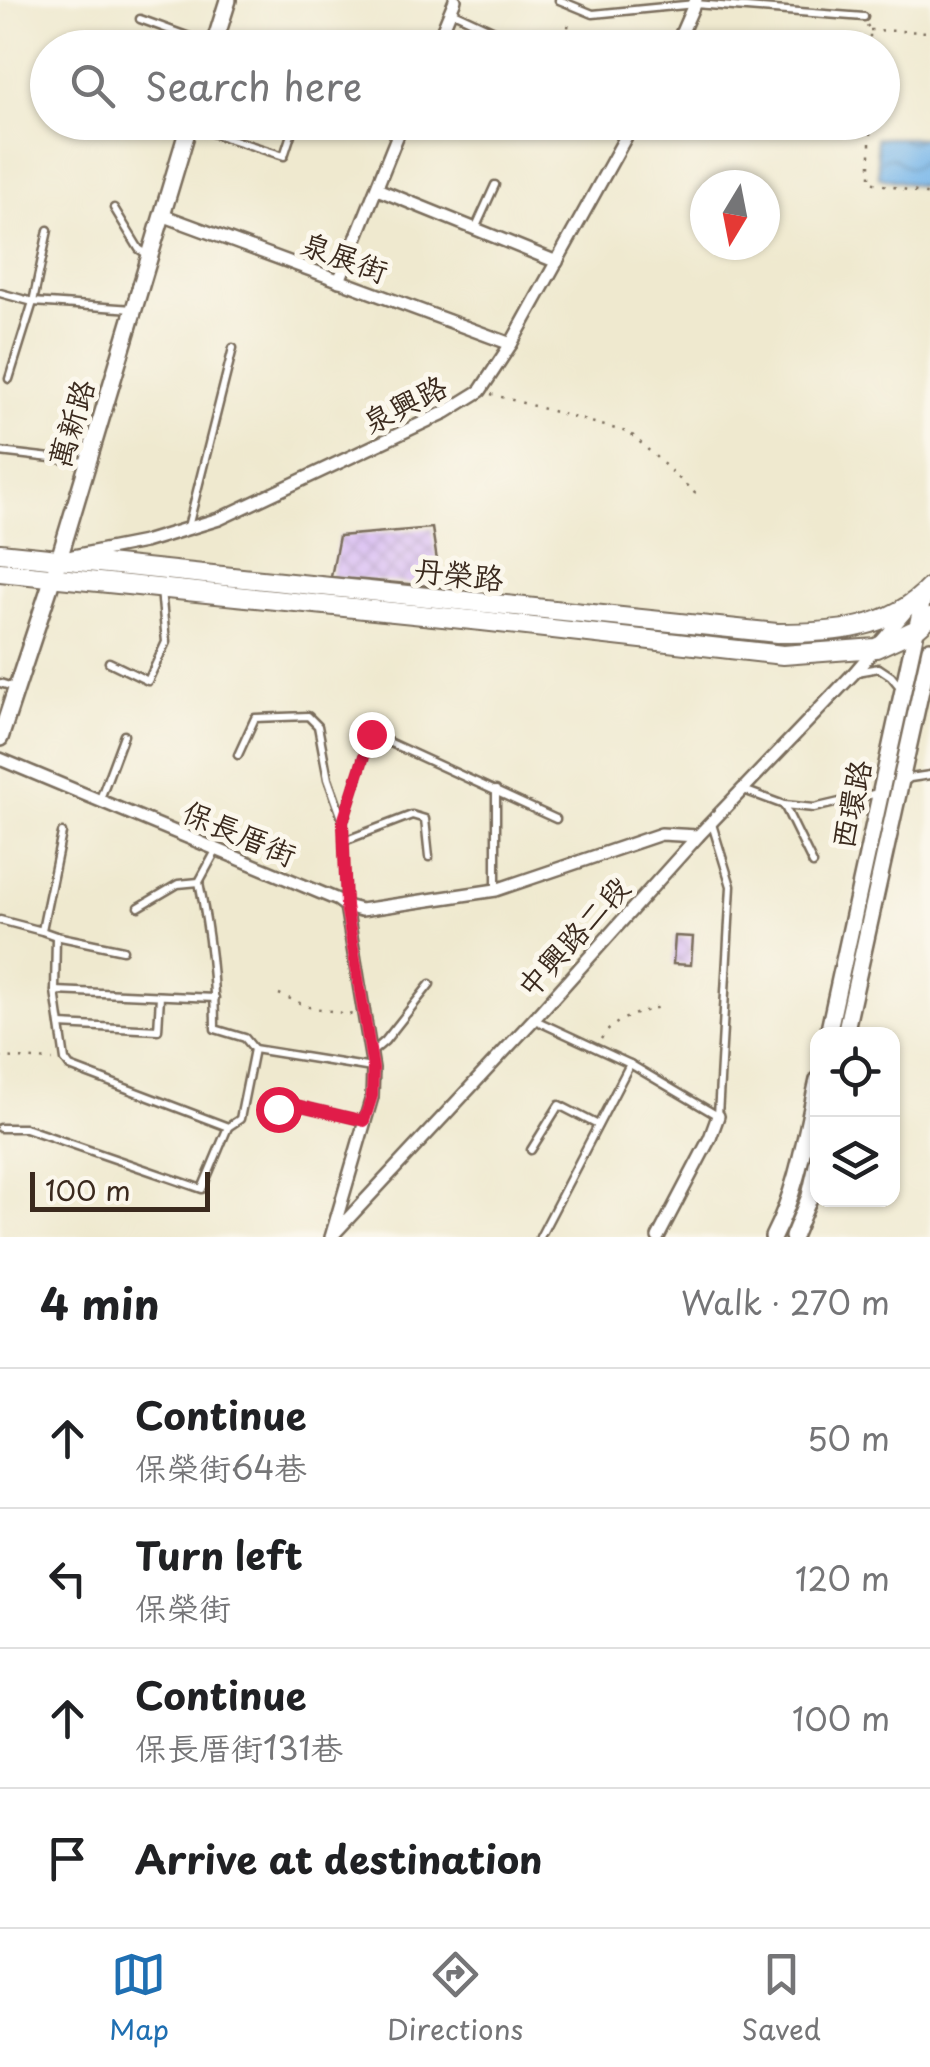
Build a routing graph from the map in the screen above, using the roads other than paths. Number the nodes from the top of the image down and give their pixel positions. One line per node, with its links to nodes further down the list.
1 (228, 0): 8 (street)
2 (559, 0): 3 (lane)
3 (696, 2): 5 (lane); 11 (street)
4 (452, 5): 9 (street); 10 (lane)
5 (864, 17)
6 (140, 20): 7 (lane)
7 (169, 30)
8 (219, 30)
9 (442, 30)
10 (498, 30)
11 (683, 30)
12 (184, 140): 20 (street, 萬新路)
13 (236, 140): 14 (lane)
14 (289, 140)
15 (396, 140): 18 (street)
16 (624, 140): 24 (street, 泉興路)
17 (495, 184): 21 (lane)
18 (377, 189): 21 (street); 25 (street)
19 (114, 208): 23 (lane)
20 (162, 215): 23 (street, 萬新路); 25 (street, 泉展街)
21 (475, 229): 24 (street)
22 (48, 230): 27 (lane)
23 (150, 256): 28 (street, 萬新路)
24 (556, 262): 29 (street, 泉興路)
25 (339, 281): 29 (street, 泉展街)
26 (0, 294): 27 (lane)
27 (33, 302): 28 (lane); 31 (lane)
28 (134, 309): 33 (street, 萬新路)
29 (511, 344): 34 (street, 泉興路)
30 (233, 348): 34 (lane)
31 (9, 379)
32 (0, 452): 33 (lane)
33 (86, 462): 36 (street, 萬新路)
34 (188, 528): 36 (street, 泉興路)
35 (0, 554): 36 (main road, 丹榮路)
36 (56, 568): 37 (main road, 丹榮路); 38 (main road, 丹榮路); 41 (main road, 丹榮路); 49 (street, 萬新路)
37 (0, 572)
38 (161, 590): 41 (main road, 丹榮路); 46 (lane)
39 (928, 594): 40 (main road, 中興路二段); 43 (street, 西環路)
40 (909, 608): 41 (main road, 丹榮路); 44 (street, 中興路二段)
41 (483, 612): 44 (main road, 丹榮路)
42 (930, 617): 43 (main road, 中興路二段)
43 (915, 630): 44 (main road, 中興路二段); 50 (street, 西環路)
44 (876, 648): 47 (street, 中興路二段)
45 (930, 649): 56 (street, 西環路)
46 (109, 662)
47 (855, 672): 50 (lane); 58 (street, 中興路二段)
48 (0, 683): 49 (lane)
49 (17, 688): 52 (street, 萬新路)
50 (902, 690): 59 (street, 西環路)
51 (124, 735): 60 (lane)
52 (0, 738)
53 (238, 755): 63 (lane)
54 (0, 759): 60 (street, 保長厝街)
55 (930, 775): 56 (lane)
56 (899, 785): 59 (lane); 86 (street, 西環路)
57 (496, 790): 62 (lane); 63 (lane); 72 (lane)
58 (744, 790): 61 (lane); 64 (street, 中興路二段)
59 (881, 792): 61 (lane); 85 (street, 西環路)
60 (99, 800): 68 (street, 保長厝街)
61 (784, 805): 70 (lane)
62 (556, 820)
63 (343, 822): 67 (lane)
64 (712, 823): 66 (street, 中興路二段); 93 (lane)
65 (62, 833): 76 (lane)
66 (698, 836): 72 (street, 保長厝街); 83 (street, 中興路二段)
67 (344, 841): 69 (lane); 73 (lane)
68 (217, 850): 71 (lane); 73 (street, 保長厝街)
69 (429, 857)
70 (812, 864)
71 (199, 882): 74 (lane); 82 (lane)
72 (496, 890): 73 (street, 保長厝街)
73 (346, 906): 88 (street)
74 (139, 907)
75 (0, 920): 76 (lane)
76 (42, 930): 77 (lane)
77 (56, 936): 78 (lane); 80 (lane)
78 (123, 950)
79 (430, 984): 88 (lane)
80 (55, 992): 81 (lane); 84 (lane)
81 (160, 996): 82 (lane); 84 (lane)
82 (215, 998): 87 (lane)
83 (534, 1020): 89 (lane); 100 (street, 中興路二段)
84 (60, 1025): 96 (lane)
85 (830, 1027)
86 (847, 1027)
87 (254, 1050): 90 (lane); 96 (lane)
88 (370, 1053): 90 (street)
89 (630, 1064): 93 (lane); 95 (lane)
90 (373, 1068): 94 (street)
91 (278, 1109): 94 (lane)
92 (810, 1115): 103 (street)
93 (718, 1116): 102 (street)
94 (364, 1121): 100 (street)
95 (598, 1125): 98 (lane); 101 (lane)
96 (228, 1126): 97 (lane)
97 (0, 1128)
98 (531, 1150)
99 (810, 1196): 104 (street)
100 (331, 1237)
101 (540, 1237)
102 (658, 1237)
103 (772, 1237)
104 (793, 1237)

